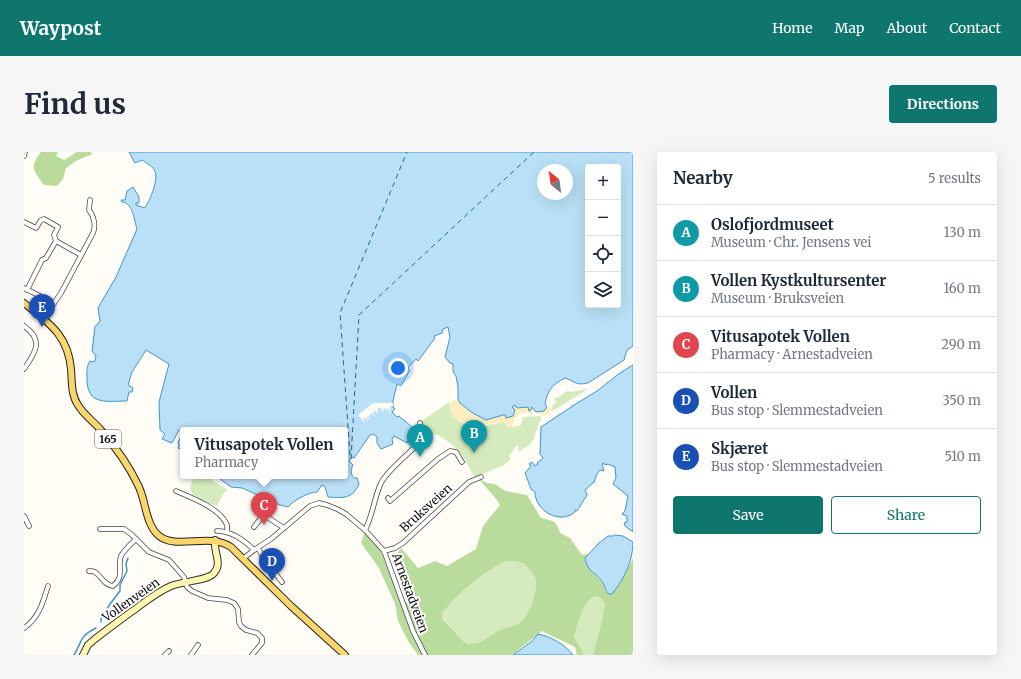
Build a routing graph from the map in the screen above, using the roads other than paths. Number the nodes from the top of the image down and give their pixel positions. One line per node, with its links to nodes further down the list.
1 (25, 152): 2 (street)
2 (24, 156)
3 (90, 200): 7 (street)
4 (25, 222): 5 (street); 6 (street)
5 (24, 228)
6 (56, 241): 7 (street); 8 (street)
7 (81, 254): 10 (street)
8 (26, 289): 10 (street)
9 (24, 303): 11 (main road, 165)
10 (54, 303): 11 (street)
11 (43, 319): 28 (main road, 165)
12 (24, 326): 13 (street)
13 (24, 369)
14 (420, 423): 24 (street)
15 (462, 462): 18 (street)
16 (480, 477): 30 (street, Bruksveien)
17 (176, 491): 26 (street)
18 (388, 498)
19 (24, 516): 20 (street)
20 (29, 526)
21 (254, 527): 22 (street)
22 (284, 528): 24 (street, Arnestadveien); 29 (street, Arnestadveien)
23 (100, 529): 27 (street)
24 (365, 530): 30 (street, Arnestadveien)
25 (217, 531): 26 (street)
26 (227, 532): 29 (street)
27 (136, 539): 32 (street); 33 (street)
28 (214, 540): 31 (main road, 165); 33 (main road, Vollenveien)
29 (256, 548): 31 (street, Arnestadveien); 34 (street)
30 (384, 551): 44 (street, Arnestadveien)
31 (244, 558): 43 (main road, 165)
32 (89, 570)
33 (186, 582): 39 (main road, Vollenveien); 42 (street)
34 (282, 582)
35 (48, 586): 36 (street)
36 (24, 628)
37 (198, 645): 41 (street)
38 (169, 651): 40 (street)
39 (82, 655)
40 (165, 655)
41 (191, 655)
42 (252, 655)
43 (345, 655)
44 (425, 655)

